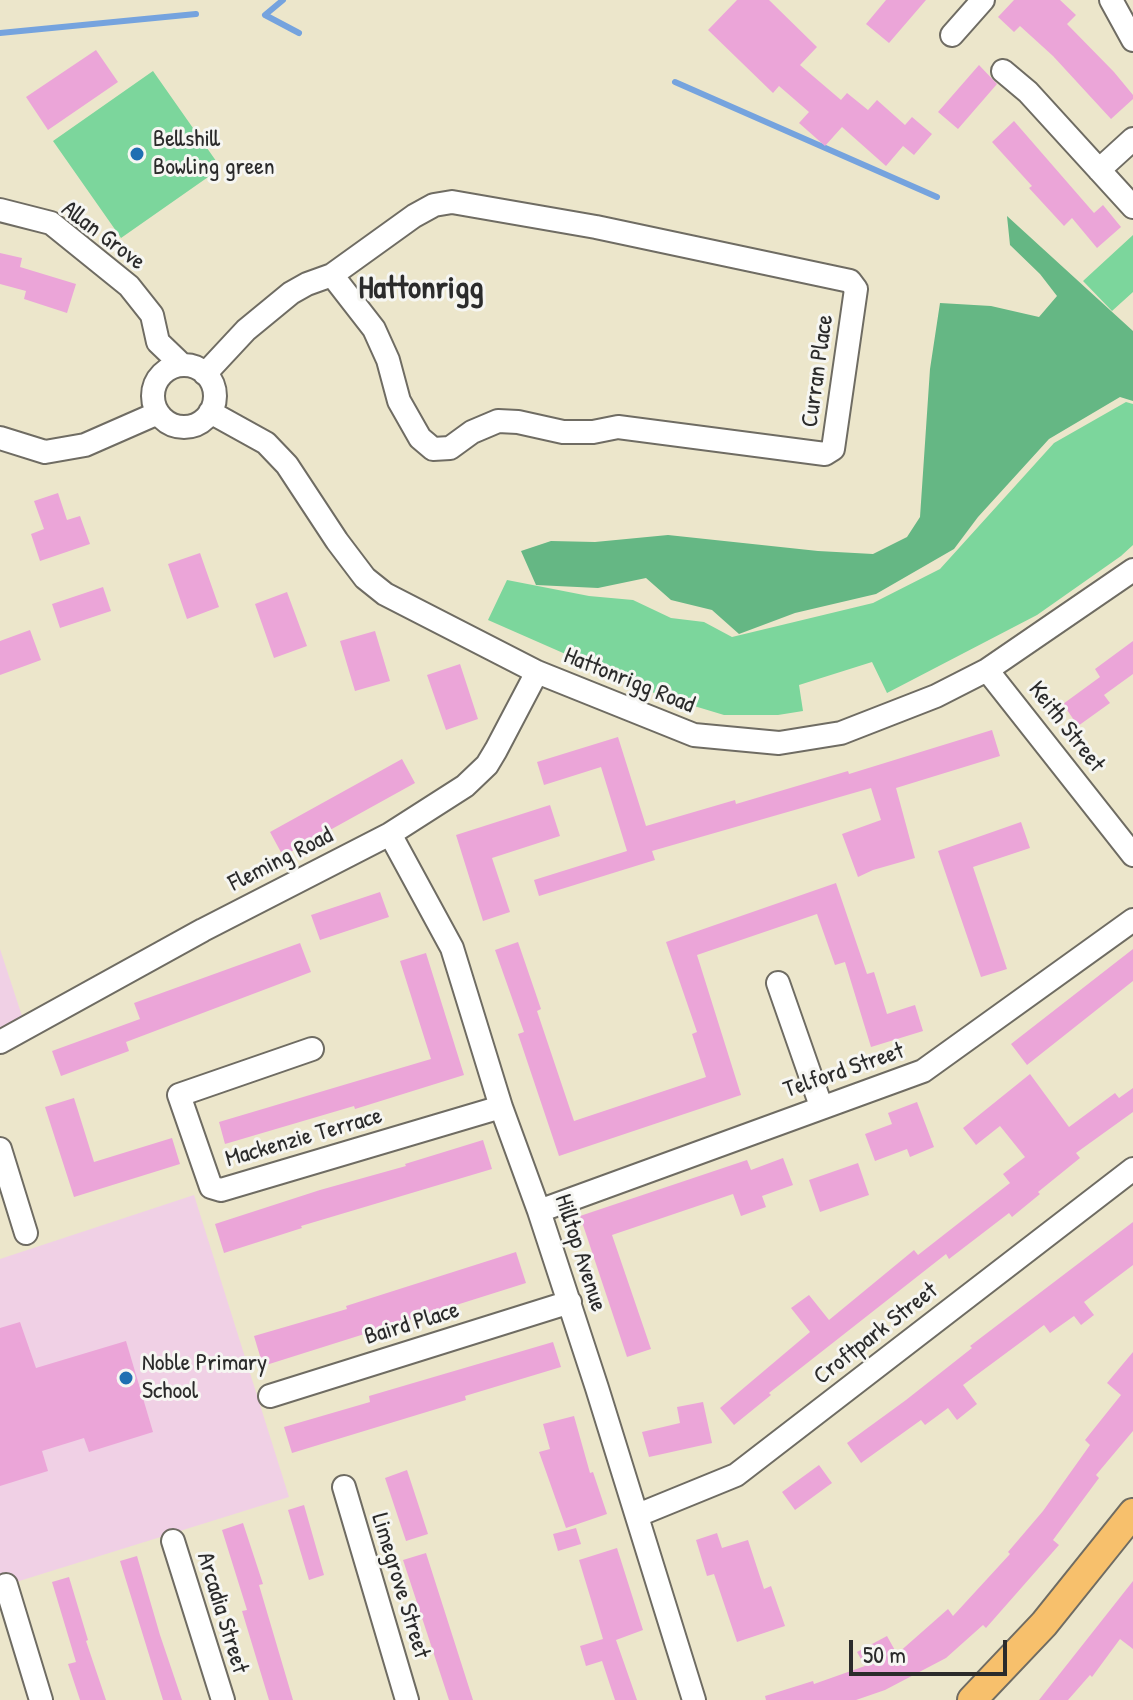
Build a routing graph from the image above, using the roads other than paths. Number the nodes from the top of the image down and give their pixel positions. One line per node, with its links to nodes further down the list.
1 (983, 0): 3 (street)
2 (1111, 0): 4 (street)
3 (952, 35)
4 (1133, 40)
5 (1003, 71): 7 (street)
6 (1133, 139): 7 (street)
7 (1099, 170): 8 (street)
8 (1133, 207)
9 (0, 210): 11 (street, Allan Grove)
10 (332, 275): 10 (street, Curran Place); 12 (street, Curran Place)
11 (182, 365): 12 (street); 14 (street)
12 (205, 374): 13 (street)
13 (210, 412): 14 (street); 18 (street, Hattonrigg Road)
14 (158, 413): 15 (street)
15 (0, 438)
16 (1133, 570): 17 (street, Hattonrigg Road)
17 (987, 670): 18 (street, Hattonrigg Road); 20 (street, Keith Street)
18 (537, 672): 19 (street, Fleming Road)
19 (390, 834): 23 (street, Fleming Road); 26 (street, Hilltop Avenue)
20 (1133, 855)
21 (1133, 920): 25 (street, Telford Street)
22 (778, 983): 25 (street)
23 (0, 1042)
24 (312, 1049): 26 (street, Mackenzie Terrace)
25 (821, 1106): 29 (street, Telford Street)
26 (501, 1107): 29 (street, Hilltop Avenue)
27 (0, 1149): 30 (street)
28 (1133, 1169): 35 (street, Croftpark Street)
29 (539, 1211): 31 (street, Hilltop Avenue)
30 (26, 1233)
31 (570, 1302): 32 (street, Baird Place); 35 (street, Hilltop Avenue)
32 (270, 1396)
33 (344, 1487): 40 (street, Limegrove Street)
34 (1133, 1513): 42 (main road)
35 (638, 1515): 41 (street, Hilltop Avenue)
36 (173, 1541): 39 (street, Arcadia Street)
37 (6, 1585): 38 (street)
38 (41, 1700)
39 (223, 1700)
40 (407, 1700)
41 (694, 1700)
42 (972, 1700)

